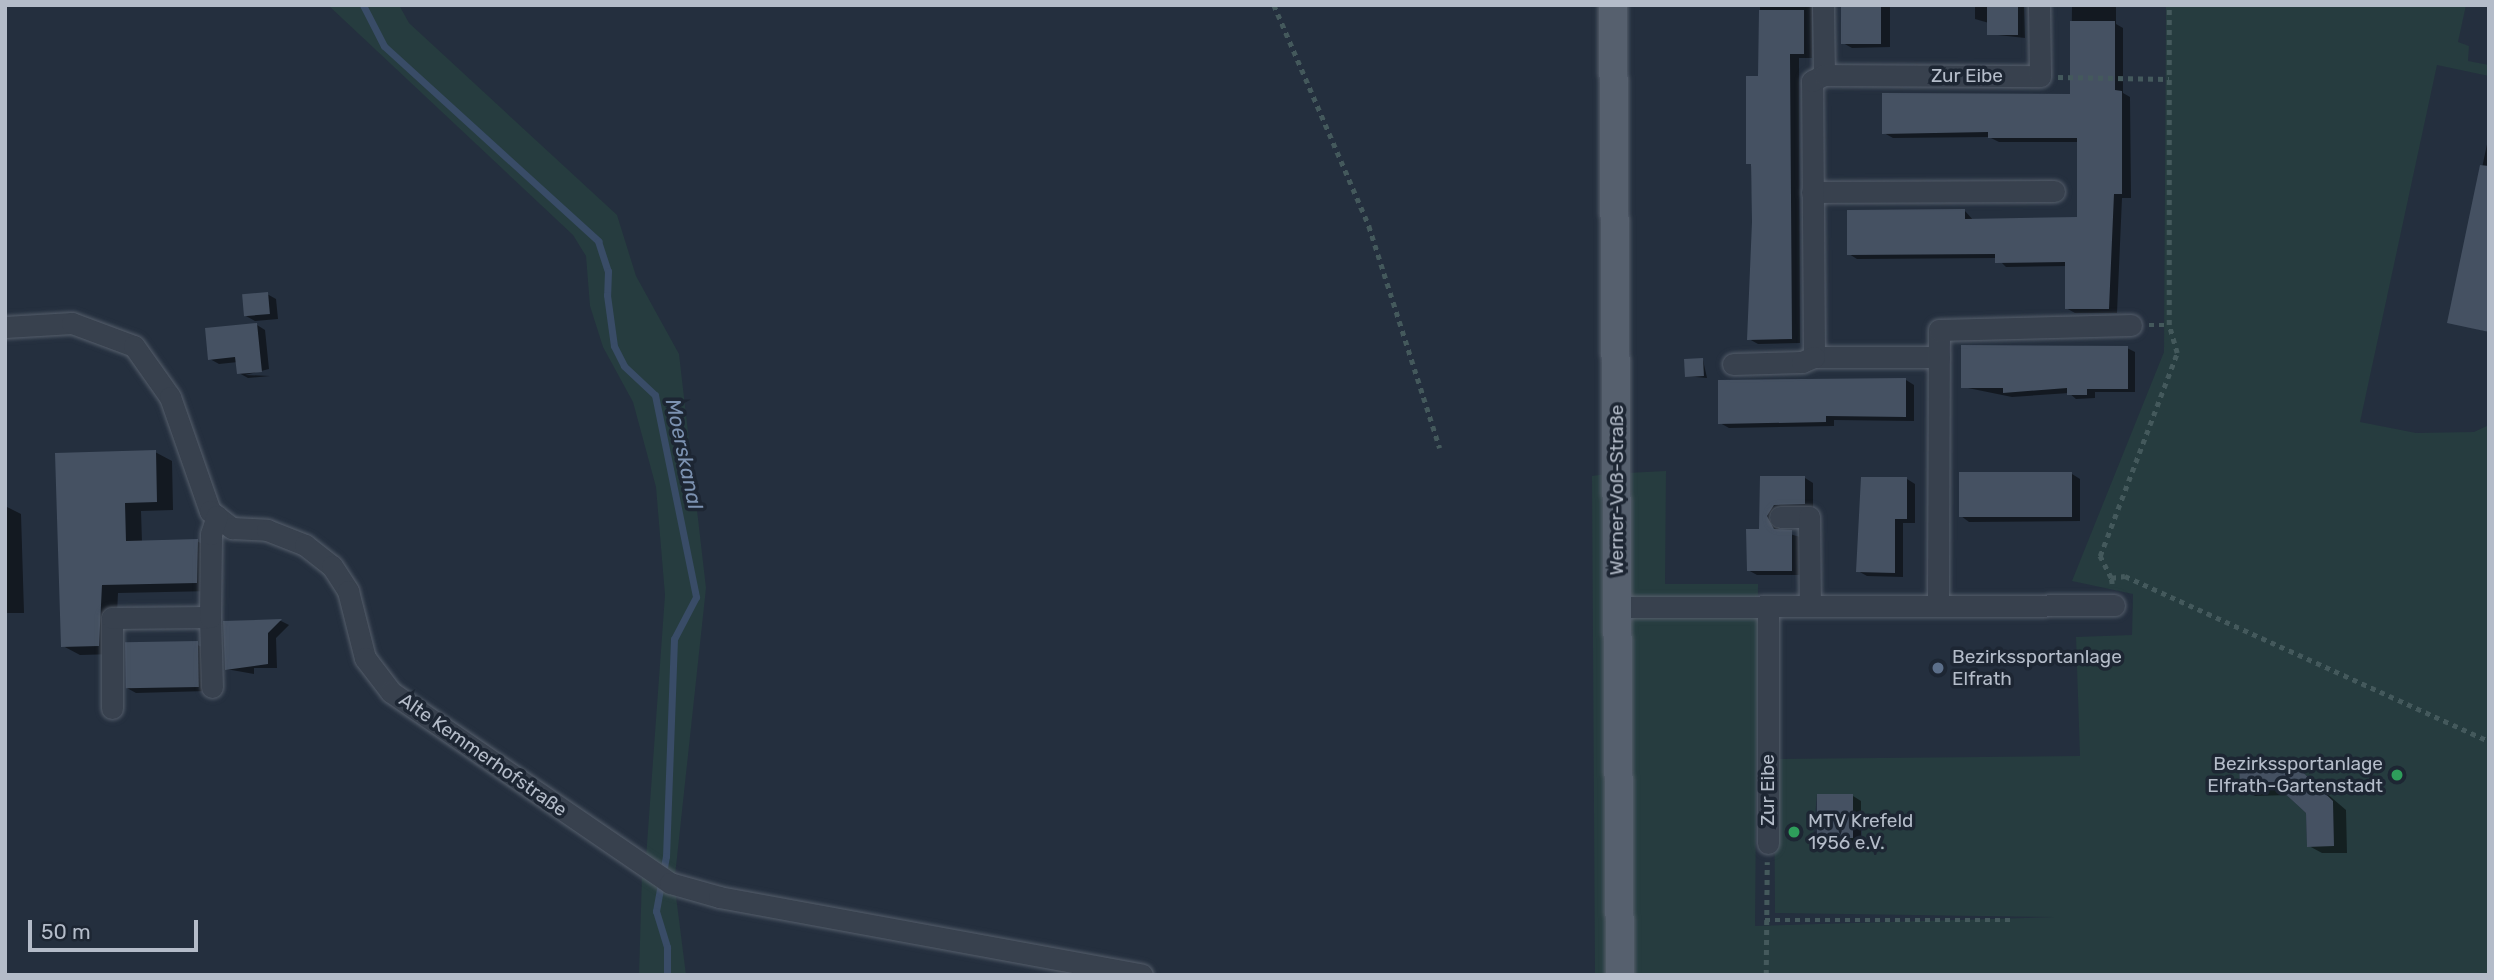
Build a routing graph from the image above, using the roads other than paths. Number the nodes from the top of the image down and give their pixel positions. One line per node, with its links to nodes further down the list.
1 (1613, 5): 18 (main road, Werner-Voß-Straße)
2 (1823, 5): 4 (street)
3 (2039, 5): 4 (street, Zur Eibe)
4 (1824, 75): 6 (street)
5 (2054, 191): 6 (street)
6 (1812, 192): 9 (street)
7 (2131, 325): 10 (street)
8 (5, 327): 12 (street)
9 (1814, 357): 10 (street); 11 (street)
10 (1939, 357): 17 (street)
11 (1733, 364)
12 (217, 516): 19 (street); 23 (street, Alte Kemmerhofstraße)
13 (1780, 517): 16 (street)
14 (2114, 605): 17 (street)
15 (1768, 606): 16 (street); 18 (street); 22 (street, Zur Eibe)
16 (1810, 606): 17 (street)
17 (1938, 606)
18 (1618, 607): 24 (main road, Werner-Voß-Straße)
19 (210, 617): 20 (street); 21 (street)
20 (212, 687)
21 (112, 708)
22 (1768, 843)
23 (1142, 975)
24 (1620, 975)

